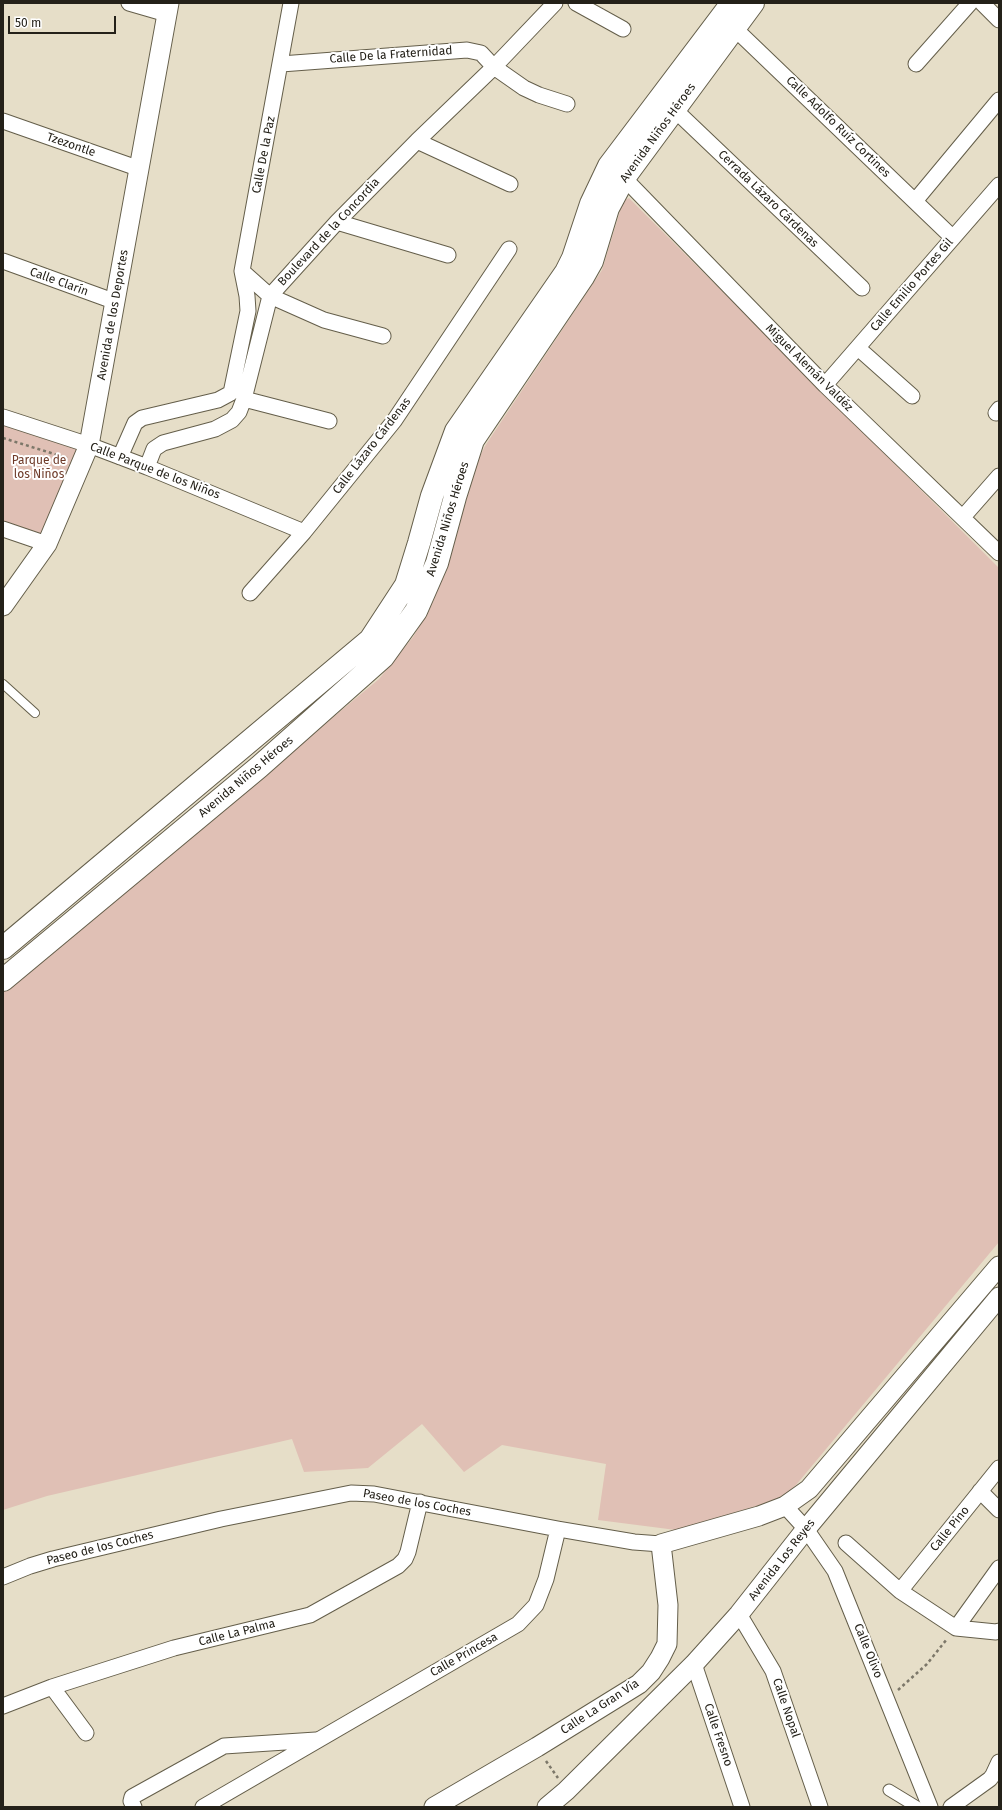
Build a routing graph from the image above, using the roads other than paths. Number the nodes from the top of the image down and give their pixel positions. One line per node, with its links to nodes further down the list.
1 (129, 3): 8 (street)
2 (291, 3): 12 (street, Calle De la Paz)
3 (555, 3): 14 (street, Boulevard de la Concordia)
4 (576, 3): 11 (street)
5 (753, 3): 9 (main road, Avenida Niños Héroes)
6 (970, 3): 13 (street)
7 (982, 3): 10 (street)
8 (168, 9): 20 (street, Avenida de los Deportes)
9 (730, 16): 17 (main road, Avenida Niños Héroes); 24 (street, Calle Adolfo Ruíz Cortines); 54 (main road, Avenida Niños Héroes)
10 (999, 20)
11 (622, 29)
12 (281, 64): 14 (street, Calle De la Fraternidad); 30 (street, Calle De la Paz)
13 (916, 64)
14 (494, 67): 16 (street, Calle De la Fraternidad); 19 (street, Boulevard de la Concordia)
15 (999, 100): 24 (street)
16 (567, 104)
17 (675, 110): 21 (main road, Avenida Niños Héroes); 31 (street, Cerrada Lázaro Cárdenas)
18 (3, 121): 20 (street, Tzezontle)
19 (417, 140): 22 (street); 25 (street, Boulevard de la Concordia)
20 (140, 169): 33 (street, Avenida de los Deportes)
21 (624, 178): 36 (street, Miguel Alemán Valdéz); 55 (main road, Avenida Niños Héroes)
22 (510, 184)
23 (999, 185): 26 (street, Calle Emilio Portes Gil)
24 (915, 201): 26 (street, Calle Adolfo Ruíz Cortines)
25 (337, 222): 28 (street); 32 (street, Boulevard de la Concordia)
26 (953, 238): 35 (street, Calle Emilio Portes Gil)
27 (509, 249): 47 (street, Calle Lázaro Cárdenas)
28 (448, 255)
29 (3, 261): 33 (street, Calle Clarín)
30 (242, 271): 32 (street); 42 (street)
31 (862, 288)
32 (270, 296): 34 (street); 38 (street, Boulevard de la Concordia)
33 (116, 302): 41 (street, Avenida de los Deportes)
34 (384, 336)
35 (858, 348): 36 (street, Calle Emilio Portes Gil); 37 (street)
36 (825, 384): 45 (street, Miguel Alemán Valdéz)
37 (912, 396)
38 (244, 399): 40 (street); 43 (street, Boulevard de la Concordia)
39 (3, 417): 41 (street, Calle Parque de los Niños)
40 (329, 421)
41 (89, 445): 42 (street, Calle Parque de los Niños); 48 (street, Avenida de los Deportes)
42 (120, 457): 43 (street, Calle Parque de los Niños)
43 (147, 467): 47 (street, Calle Parque de los Niños)
44 (999, 476): 45 (street)
45 (963, 517): 49 (street, Miguel Alemán Valdéz)
46 (3, 529): 48 (street)
47 (304, 532): 50 (street, Calle Lázaro Cárdenas)
48 (47, 544): 51 (street, Avenida de los Deportes)
49 (999, 553)
50 (250, 593)
51 (3, 606)
52 (3, 684): 53 (lane)
53 (35, 713)
54 (242, 747): 55 (street); 56 (main road, Avenida Niños Héroes)
55 (259, 767): 57 (main road, Avenida Niños Héroes)
56 (3, 948)
57 (3, 980)
58 (999, 1266): 63 (street)
59 (999, 1297): 66 (street, Avenida Los Reyes)
60 (999, 1468): 61 (street, Calle Pino)
61 (980, 1491): 64 (street); 71 (street, Calle Pino)
62 (420, 1502): 65 (street, Paseo de los Coches); 70 (street, Paseo de los Coches); 76 (street, Calle La Palma)
63 (785, 1506): 66 (street, Calle Olivo); 67 (street, Paseo de los Coches)
64 (999, 1510)
65 (558, 1529): 67 (street, Paseo de los Coches); 79 (street, Calle Princesa)
66 (806, 1529): 72 (street, Avenida Los Reyes); 89 (street, Calle Olivo)
67 (661, 1544): 84 (street, Calle La Gran Vía)
68 (846, 1544): 71 (street)
69 (999, 1568): 73 (street)
70 (3, 1577)
71 (900, 1591): 73 (street)
72 (739, 1614): 75 (street, Avenida Los Reyes); 87 (street, Calle Nopal)
73 (956, 1628): 74 (street)
74 (998, 1633)
75 (694, 1664): 85 (street, Avenida Los Reyes); 86 (street, Calle Fresno)
76 (52, 1687): 77 (street, Calle La Palma); 78 (street)
77 (3, 1706)
78 (86, 1733)
79 (319, 1740): 82 (street, Calle Princesa); 83 (street, Calle Princesa)
80 (999, 1762): 90 (street)
81 (889, 1790): 88 (street)
82 (134, 1807)
83 (203, 1807)
84 (434, 1807)
85 (547, 1807)
86 (742, 1807)
87 (820, 1807)
88 (916, 1807)
89 (930, 1807)
90 (951, 1807)

